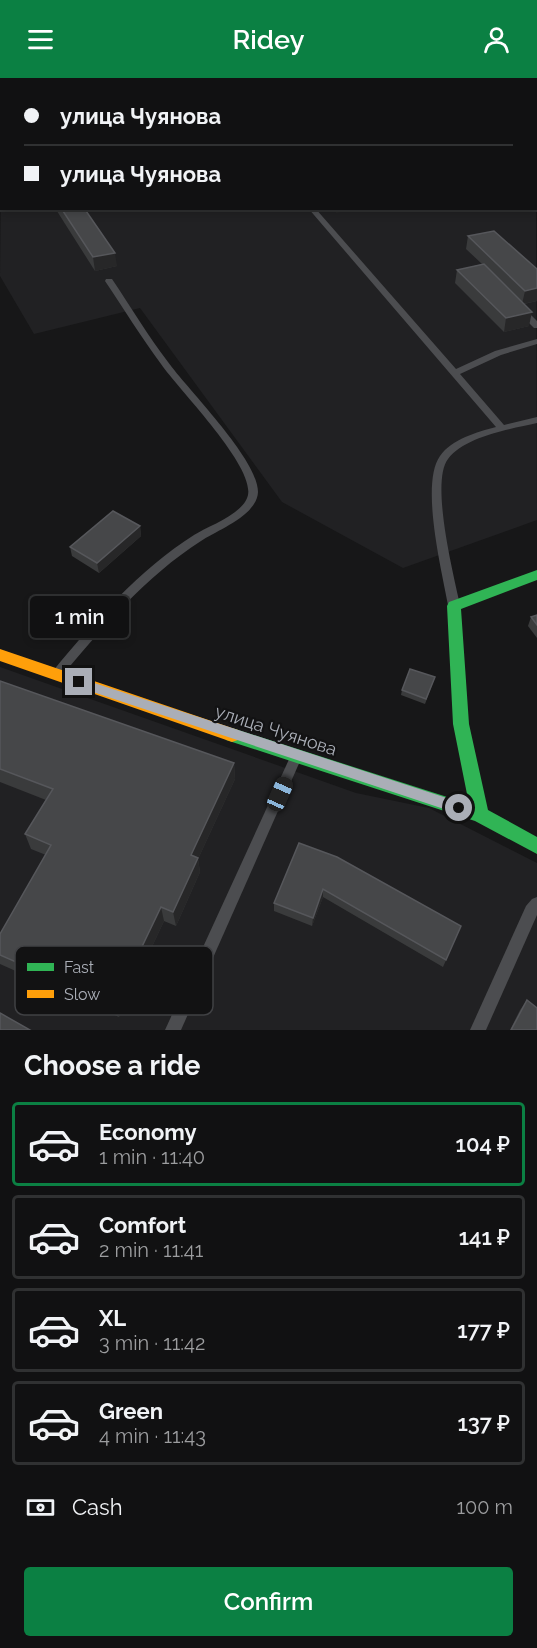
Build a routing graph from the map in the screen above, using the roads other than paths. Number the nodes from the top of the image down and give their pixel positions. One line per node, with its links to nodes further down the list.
1 (313, 210): 6 (lane)
2 (109, 281): 12 (lane)
3 (512, 301): 4 (lane)
4 (537, 326)
5 (537, 341): 6 (lane)
6 (455, 373): 8 (lane)
7 (537, 420): 8 (lane)
8 (503, 429): 10 (lane)
9 (537, 575): 10 (street)
10 (454, 606): 14 (street)
11 (0, 655): 12 (street, улица Чуянова)
12 (57, 675): 13 (street, улица Чуянова)
13 (297, 756): 14 (street, улица Чуянова); 17 (lane)
14 (480, 814): 15 (street, улица Чуянова)
15 (537, 846)
16 (537, 904): 20 (lane)
17 (211, 946)
18 (180, 1015): 19 (lane)
19 (173, 1030)
20 (478, 1030)

